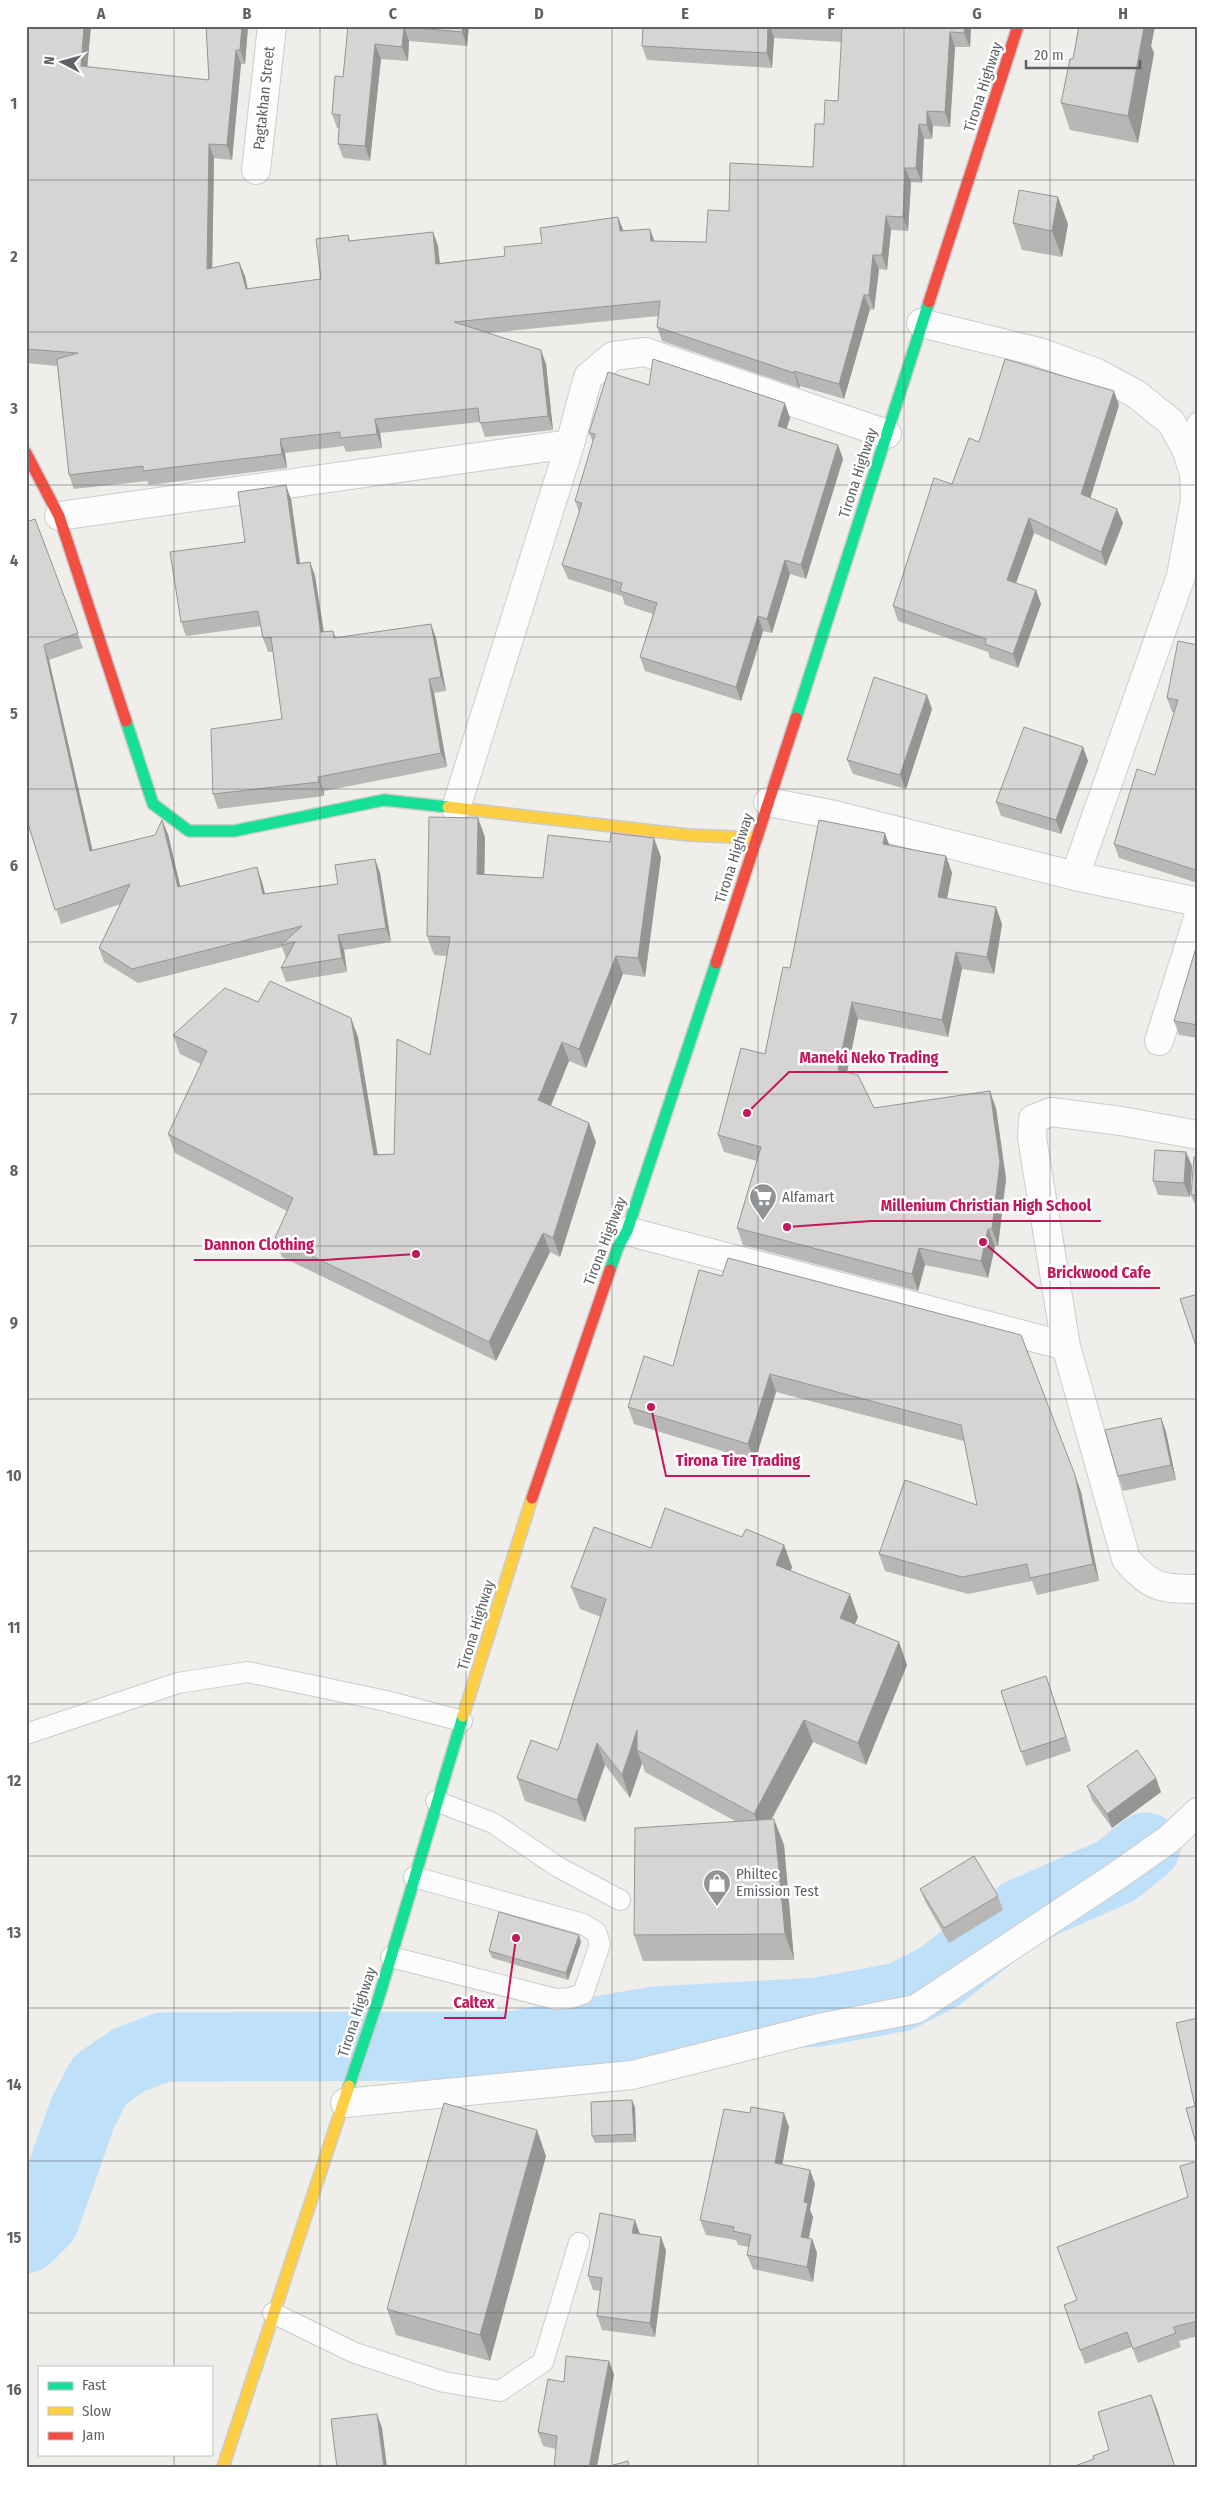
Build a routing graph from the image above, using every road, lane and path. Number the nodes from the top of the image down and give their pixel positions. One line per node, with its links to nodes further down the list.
1 (272, 26): 3 (street, Pagtakhan Street)
2 (1018, 26): 4 (main road, Tirona Highway)
3 (256, 170)
4 (921, 323): 6 (main road, Tirona Highway); 8 (street)
5 (1198, 422): 8 (lane)
6 (886, 434): 7 (street); 11 (main road, Tirona Highway)
7 (570, 444): 10 (street); 12 (street)
8 (1186, 449): 14 (street)
9 (26, 452): 10 (main road)
10 (59, 516): 12 (main road)
11 (768, 802): 13 (main road, Tirona Highway); 14 (street)
12 (456, 808): 13 (main road)
13 (757, 838): 19 (main road, Tirona Highway)
14 (1075, 876): 15 (street)
15 (1198, 902)
16 (1198, 918): 17 (street)
17 (1159, 1041)
18 (1198, 1135): 20 (street)
19 (627, 1231): 20 (street); 22 (main road, Tirona Highway)
20 (1066, 1346): 21 (street)
21 (1198, 1589)
22 (462, 1721): 23 (lane); 24 (main road, Tirona Highway)
23 (26, 1734)
24 (436, 1801): 26 (main road, Tirona Highway); 27 (lane)
25 (1198, 1812): 29 (street)
26 (414, 1876): 28 (main road, Tirona Highway); 28 (lane)
27 (620, 1900)
28 (391, 1957): 29 (main road, Tirona Highway)
29 (345, 2103): 31 (main road, Tirona Highway)
30 (579, 2244): 31 (lane)
31 (273, 2313): 32 (main road, Tirona Highway)
32 (223, 2467)

